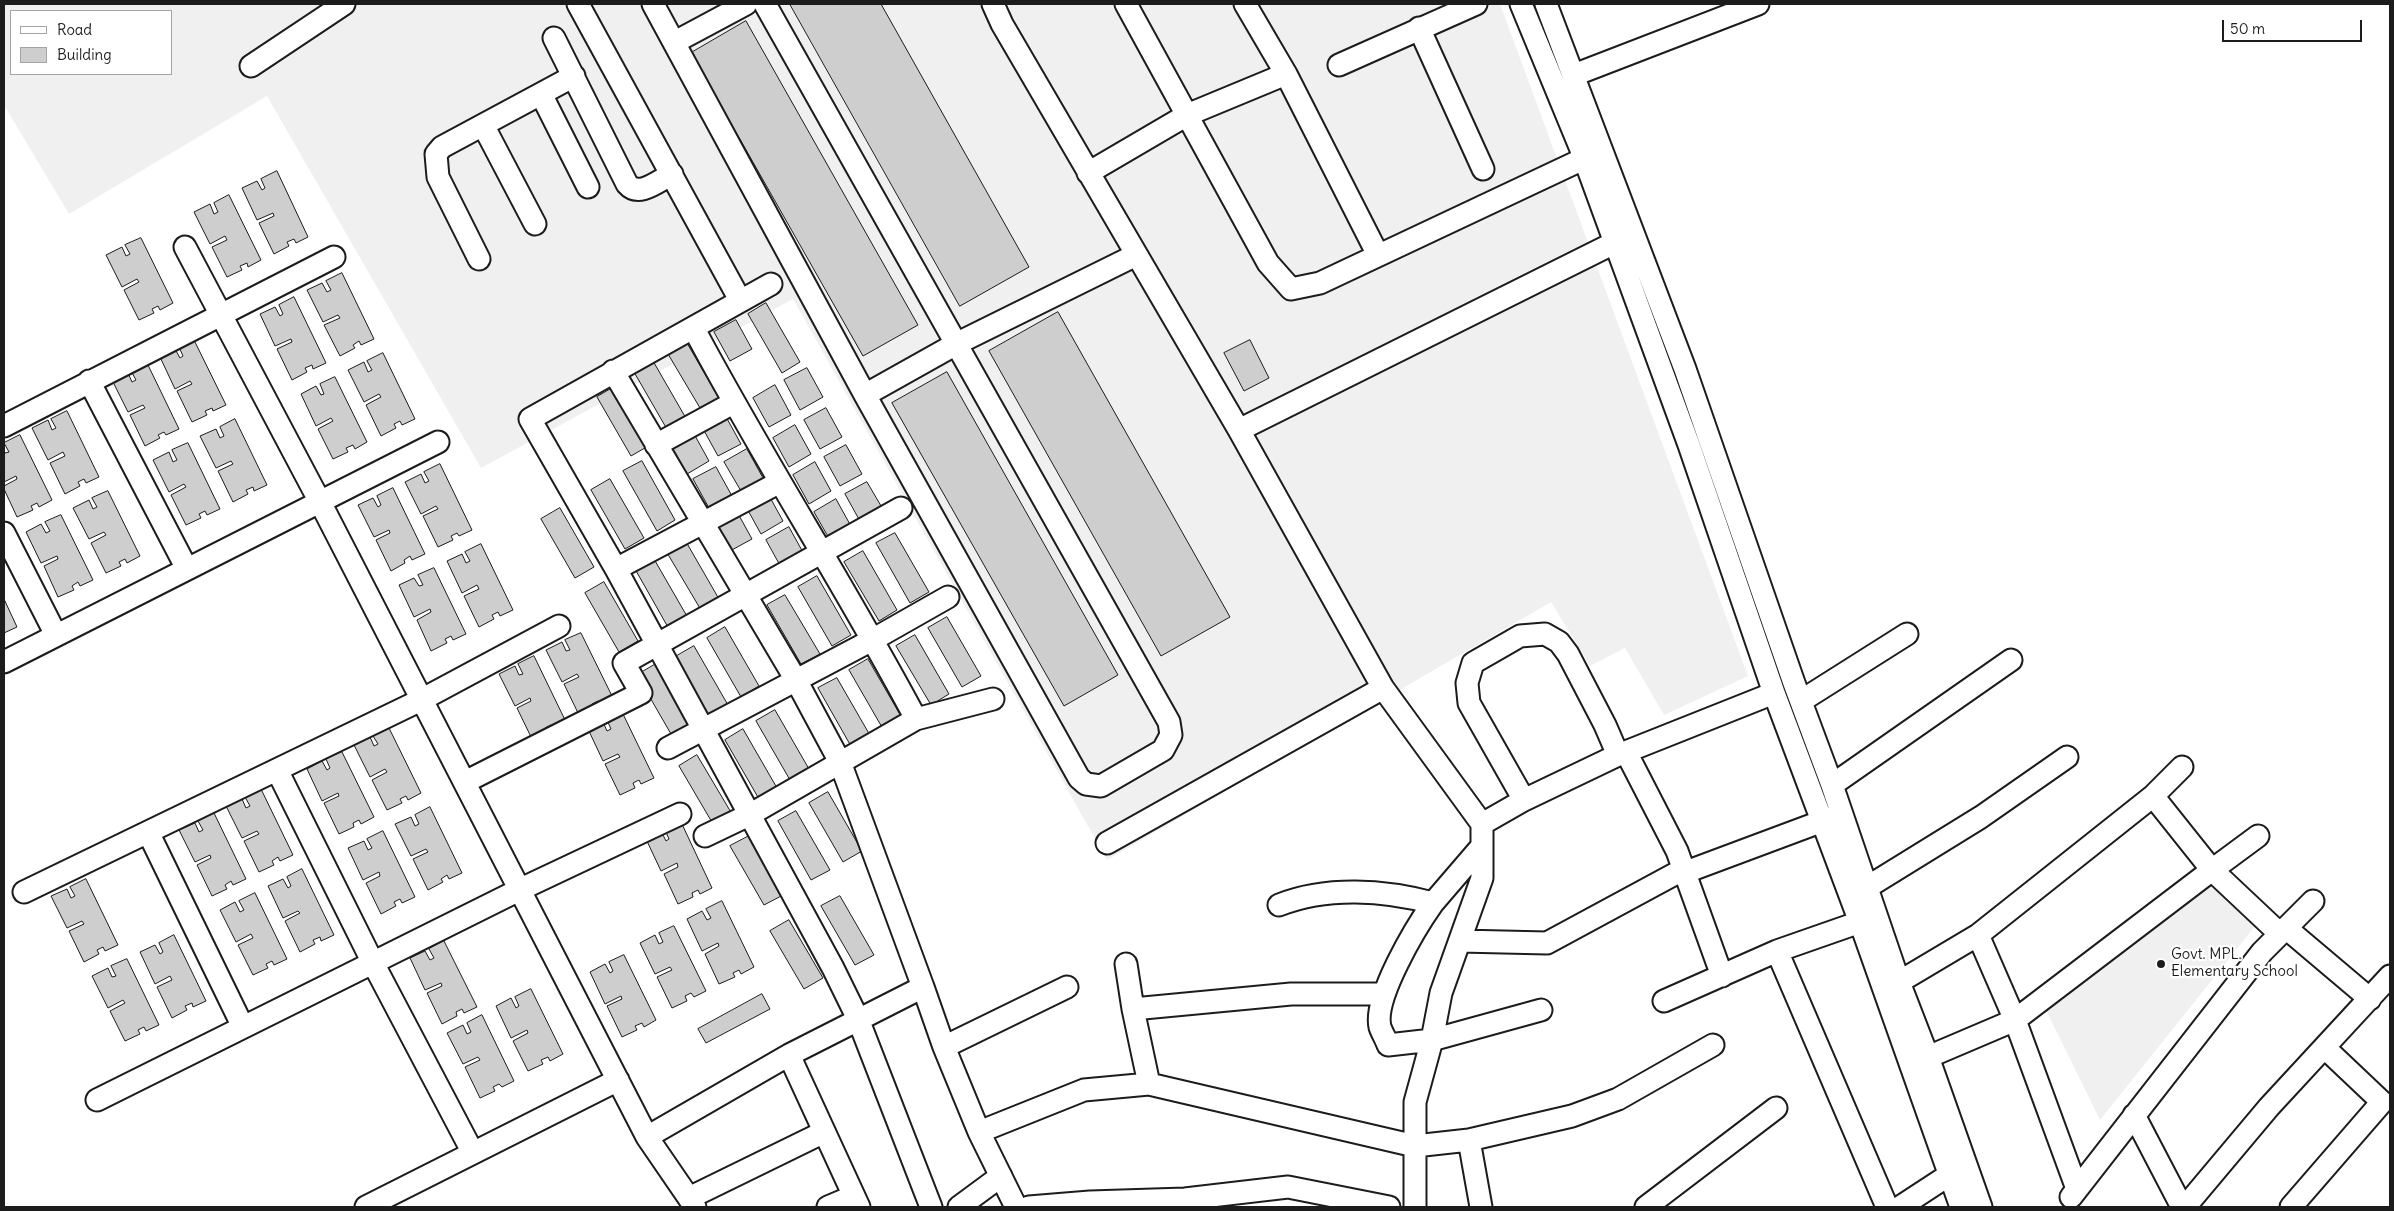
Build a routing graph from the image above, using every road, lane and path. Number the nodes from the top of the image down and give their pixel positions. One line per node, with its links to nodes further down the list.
1 (344, 4): 17 (street)
2 (578, 4): 27 (street)
3 (653, 4): 15 (street)
4 (746, 4): 15 (street)
5 (765, 4): 40 (street)
6 (992, 4): 26 (street)
7 (1126, 4): 22 (street)
8 (1245, 4): 18 (street)
9 (1476, 4): 13 (street)
10 (1520, 4): 24 (street)
11 (1546, 4): 19 (street)
12 (1758, 4): 19 (street)
13 (1419, 28): 16 (street); 25 (street)
14 (554, 38): 20 (street)
15 (675, 42): 43 (street)
16 (1339, 65)
17 (251, 66)
18 (1286, 74): 22 (street); 33 (street)
19 (1574, 75): 24 (street)
20 (574, 76): 21 (street); 27 (street)
21 (541, 94): 23 (street); 28 (street)
22 (1187, 115): 26 (street); 33 (street)
23 (483, 125): 29 (street); 35 (street)
24 (1592, 154): 30 (street); 33 (street); 71 (street)
25 (1483, 169)
26 (1088, 172): 32 (street)
27 (672, 174): 37 (street)
28 (588, 187)
29 (535, 224)
30 (1614, 243): 46 (street); 68 (street)
31 (185, 246): 38 (street)
32 (1136, 255): 40 (street); 46 (street)
33 (1378, 255)
34 (334, 257): 38 (street)
35 (480, 259)
36 (771, 284): 37 (street)
37 (740, 300): 39 (street)
38 (222, 315): 42 (street); 50 (street)
39 (694, 329): 41 (street); 44 (street)
40 (956, 344): 43 (street); 43 (street)
41 (613, 371): 48 (street); 56 (street)
42 (88, 381): 45 (street); 55 (street)
43 (865, 395)
44 (733, 403): 48 (street); 49 (street)
45 (4, 426)
46 (1239, 430): 67 (street)
47 (438, 442): 50 (street)
48 (656, 445): 52 (street)
49 (780, 482): 52 (street); 54 (street)
50 (320, 502): 55 (street); 70 (street)
51 (901, 508): 54 (street)
52 (702, 524): 56 (street); 57 (street)
53 (4, 533): 61 (street)
54 (823, 554): 57 (street); 62 (street)
55 (187, 569): 61 (street)
56 (616, 569): 63 (street)
57 (745, 596): 63 (street); 66 (street)
58 (948, 597): 62 (street)
59 (559, 626): 70 (street)
60 (1907, 634): 71 (street)
61 (56, 635): 65 (street)
62 (874, 639): 66 (street); 72 (street)
63 (657, 646): 73 (street); 80 (street)
64 (2010, 660): 81 (street)
65 (4, 662)
66 (796, 680): 73 (street); 77 (street)
67 (1383, 688): 87 (street); 91 (street)
68 (1774, 693): 75 (street); 86 (street)
69 (993, 699): 72 (street)
70 (421, 700): 79 (street); 80 (street)
71 (1801, 701): 81 (street)
72 (916, 719): 77 (street)
73 (704, 730): 74 (street); 85 (street)
74 (668, 748)
75 (1622, 753): 83 (street); 83 (street); 94 (street)
76 (2067, 757): 95 (street)
77 (840, 762): 85 (street); 110 (street)
78 (2182, 767): 82 (street)
79 (277, 770): 88 (street); 106 (street)
80 (465, 782): 96 (street)
81 (1832, 785): 86 (street)
82 (2154, 796): 93 (street); 103 (street)
83 (1524, 800): 87 (street)
84 (680, 814): 96 (street)
85 (751, 814): 89 (street); 117 (street)
86 (1831, 817): 94 (street); 95 (street); 101 (street)
87 (1482, 824): 92 (street)
88 (148, 832): 97 (street); 119 (street)
89 (705, 836)
90 (2258, 836): 93 (street)
91 (1107, 843)
92 (1482, 846): 99 (street); 104 (street)
93 (2212, 870): 102 (street); 118 (street)
94 (1686, 872): 104 (street); 108 (street)
95 (1866, 888): 109 (street)
96 (519, 890): 106 (street); 126 (street)
97 (24, 892)
98 (2313, 901): 102 (street)
99 (1433, 903): 100 (street); 113 (street)
100 (1279, 905)
101 (1860, 922): 105 (street); 139 (street)
102 (2283, 931): 112 (street); 131 (street)
103 (1978, 935): 109 (street); 118 (street)
104 (1460, 940): 120 (street)
105 (1777, 951): 108 (street); 154 (street)
106 (373, 963): 119 (street); 137 (street)
107 (1126, 964): 115 (street)
108 (1722, 976): 114 (street)
109 (1898, 982): 125 (street)
110 (923, 987): 117 (street); 122 (street)
111 (1067, 988): 122 (street)
112 (2382, 991): 123 (street)
113 (1384, 994): 115 (street); 120 (street)
114 (1664, 1001)
115 (1133, 1010): 127 (street)
116 (1541, 1010): 120 (street)
117 (858, 1019): 124 (street); 146 (street)
118 (2015, 1020): 125 (street); 140 (street)
119 (243, 1027): 128 (street)
120 (1432, 1040): 136 (street)
121 (1712, 1045): 135 (street)
122 (944, 1048): 133 (street)
123 (2324, 1048): 129 (street); 158 (street)
124 (789, 1054): 132 (street); 134 (street)
125 (1928, 1057): 157 (street)
126 (618, 1080): 134 (street); 137 (street)
127 (1149, 1084): 133 (street); 136 (street)
128 (97, 1100)
129 (2386, 1106): 159 (street)
130 (1776, 1108): 153 (street)
131 (2134, 1115): 140 (street); 158 (street)
132 (824, 1132): 141 (street); 142 (street)
133 (979, 1132): 138 (street)
134 (647, 1137): 142 (street)
135 (1470, 1140): 136 (street); 152 (street)
136 (1415, 1146): 151 (street)
137 (473, 1153): 144 (street)
138 (1001, 1176): 147 (street); 148 (street)
139 (1949, 1176): 155 (street); 156 (street)
140 (2071, 1201)
141 (856, 1202): 145 (street)
142 (692, 1203)
143 (1184, 1203): 149 (street); 150 (street)
144 (366, 1207)
145 (828, 1207)
146 (932, 1207)
147 (959, 1207)
148 (1016, 1207)
149 (1029, 1207)
150 (1389, 1207)
151 (1416, 1207)
152 (1481, 1207)
153 (1646, 1207)
154 (1886, 1207)
155 (1900, 1207)
156 (1961, 1207)
157 (1981, 1207)
158 (2184, 1207)
159 (2291, 1207)

